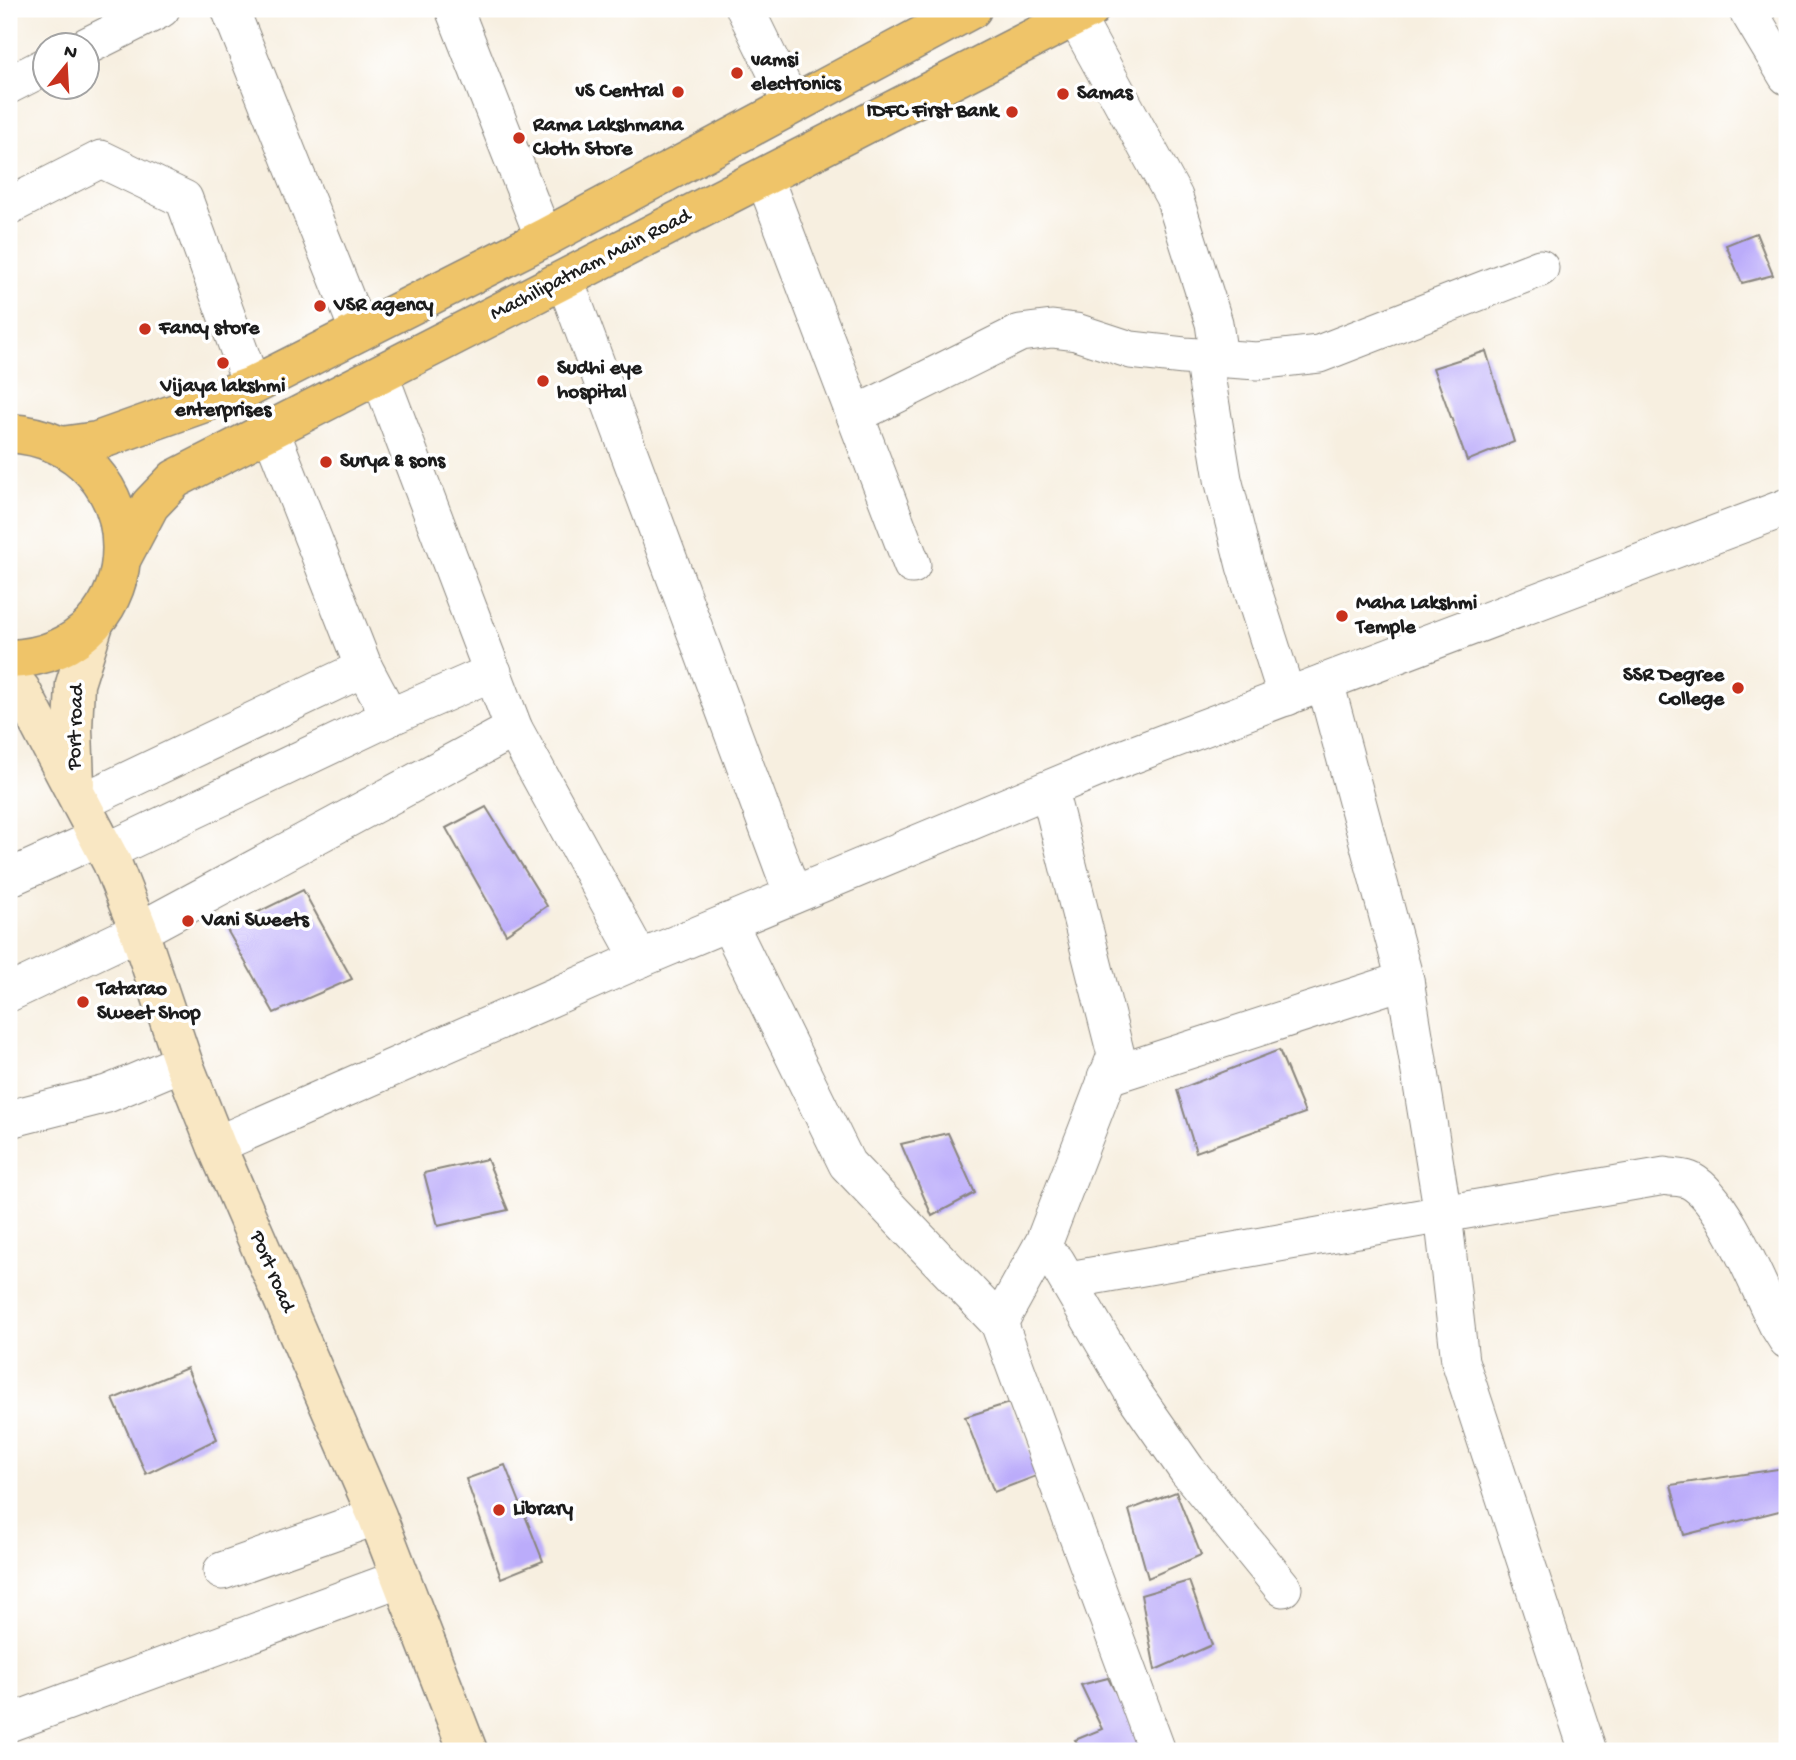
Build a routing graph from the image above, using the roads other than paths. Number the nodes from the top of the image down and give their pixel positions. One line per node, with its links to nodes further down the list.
1 (161, 9): 8 (street)
2 (230, 9): 18 (street)
3 (454, 9): 15 (street)
4 (745, 9): 12 (street)
5 (972, 9): 12 (main road)
6 (1747, 9): 10 (street)
7 (1082, 13): 13 (main road, Machilipatnam Main Road); 19 (street)
8 (102, 38)
9 (32, 73): 11 (street)
10 (1787, 76)
11 (9, 85)
12 (792, 104): 15 (main road)
13 (764, 177): 17 (main road, Machilipatnam Main Road); 22 (street)
14 (9, 206): 21 (street)
15 (544, 238): 18 (main road)
16 (1540, 268): 19 (street)
17 (565, 280): 20 (main road, Machilipatnam Main Road); 41 (street)
18 (359, 332): 21 (main road)
19 (1211, 358): 22 (street); 34 (street)
20 (380, 376): 23 (main road, Machilipatnam Main Road); 31 (street)
21 (251, 386): 24 (main road)
22 (855, 415): 27 (street)
23 (270, 429): 26 (main road, Machilipatnam Main Road); 30 (street)
24 (27, 433): 26 (main road)
25 (1787, 507): 33 (street)
26 (123, 556): 28 (main road)
27 (912, 565)
28 (95, 621): 29 (main road); 38 (main road, Port road)
29 (9, 659)
30 (364, 668): 35 (street); 38 (street)
31 (493, 672): 35 (street); 36 (street)
32 (9, 677): 38 (main road, Port road)
33 (1325, 682): 34 (street); 45 (street)
34 (1287, 697): 37 (street)
35 (390, 717): 39 (street)
36 (514, 729): 43 (street); 44 (street)
37 (1049, 790): 41 (street); 48 (street)
38 (77, 798): 39 (main road, Port road)
39 (102, 845): 40 (street); 43 (main road, Port road)
40 (9, 878)
41 (793, 895): 42 (street)
42 (727, 922): 44 (street); 54 (street)
43 (139, 931): 46 (street); 47 (main road, Port road)
44 (639, 959): 50 (street)
45 (1405, 980): 48 (street); 51 (street)
46 (9, 993)
47 (183, 1062): 49 (street); 50 (main road, Port road)
48 (1107, 1077): 52 (street)
49 (9, 1119)
50 (216, 1145): 56 (main road, Port road)
51 (1443, 1214): 53 (street); 55 (street); 63 (street)
52 (1044, 1242): 53 (street); 54 (street)
53 (1069, 1280): 59 (street)
54 (999, 1323): 62 (street)
55 (1787, 1340)
56 (377, 1516): 57 (street); 58 (main road, Port road)
57 (222, 1572)
58 (401, 1578): 60 (street); 61 (main road, Port road)
59 (1283, 1587)
60 (9, 1723)
61 (468, 1751)
62 (1157, 1751)
63 (1588, 1751)

